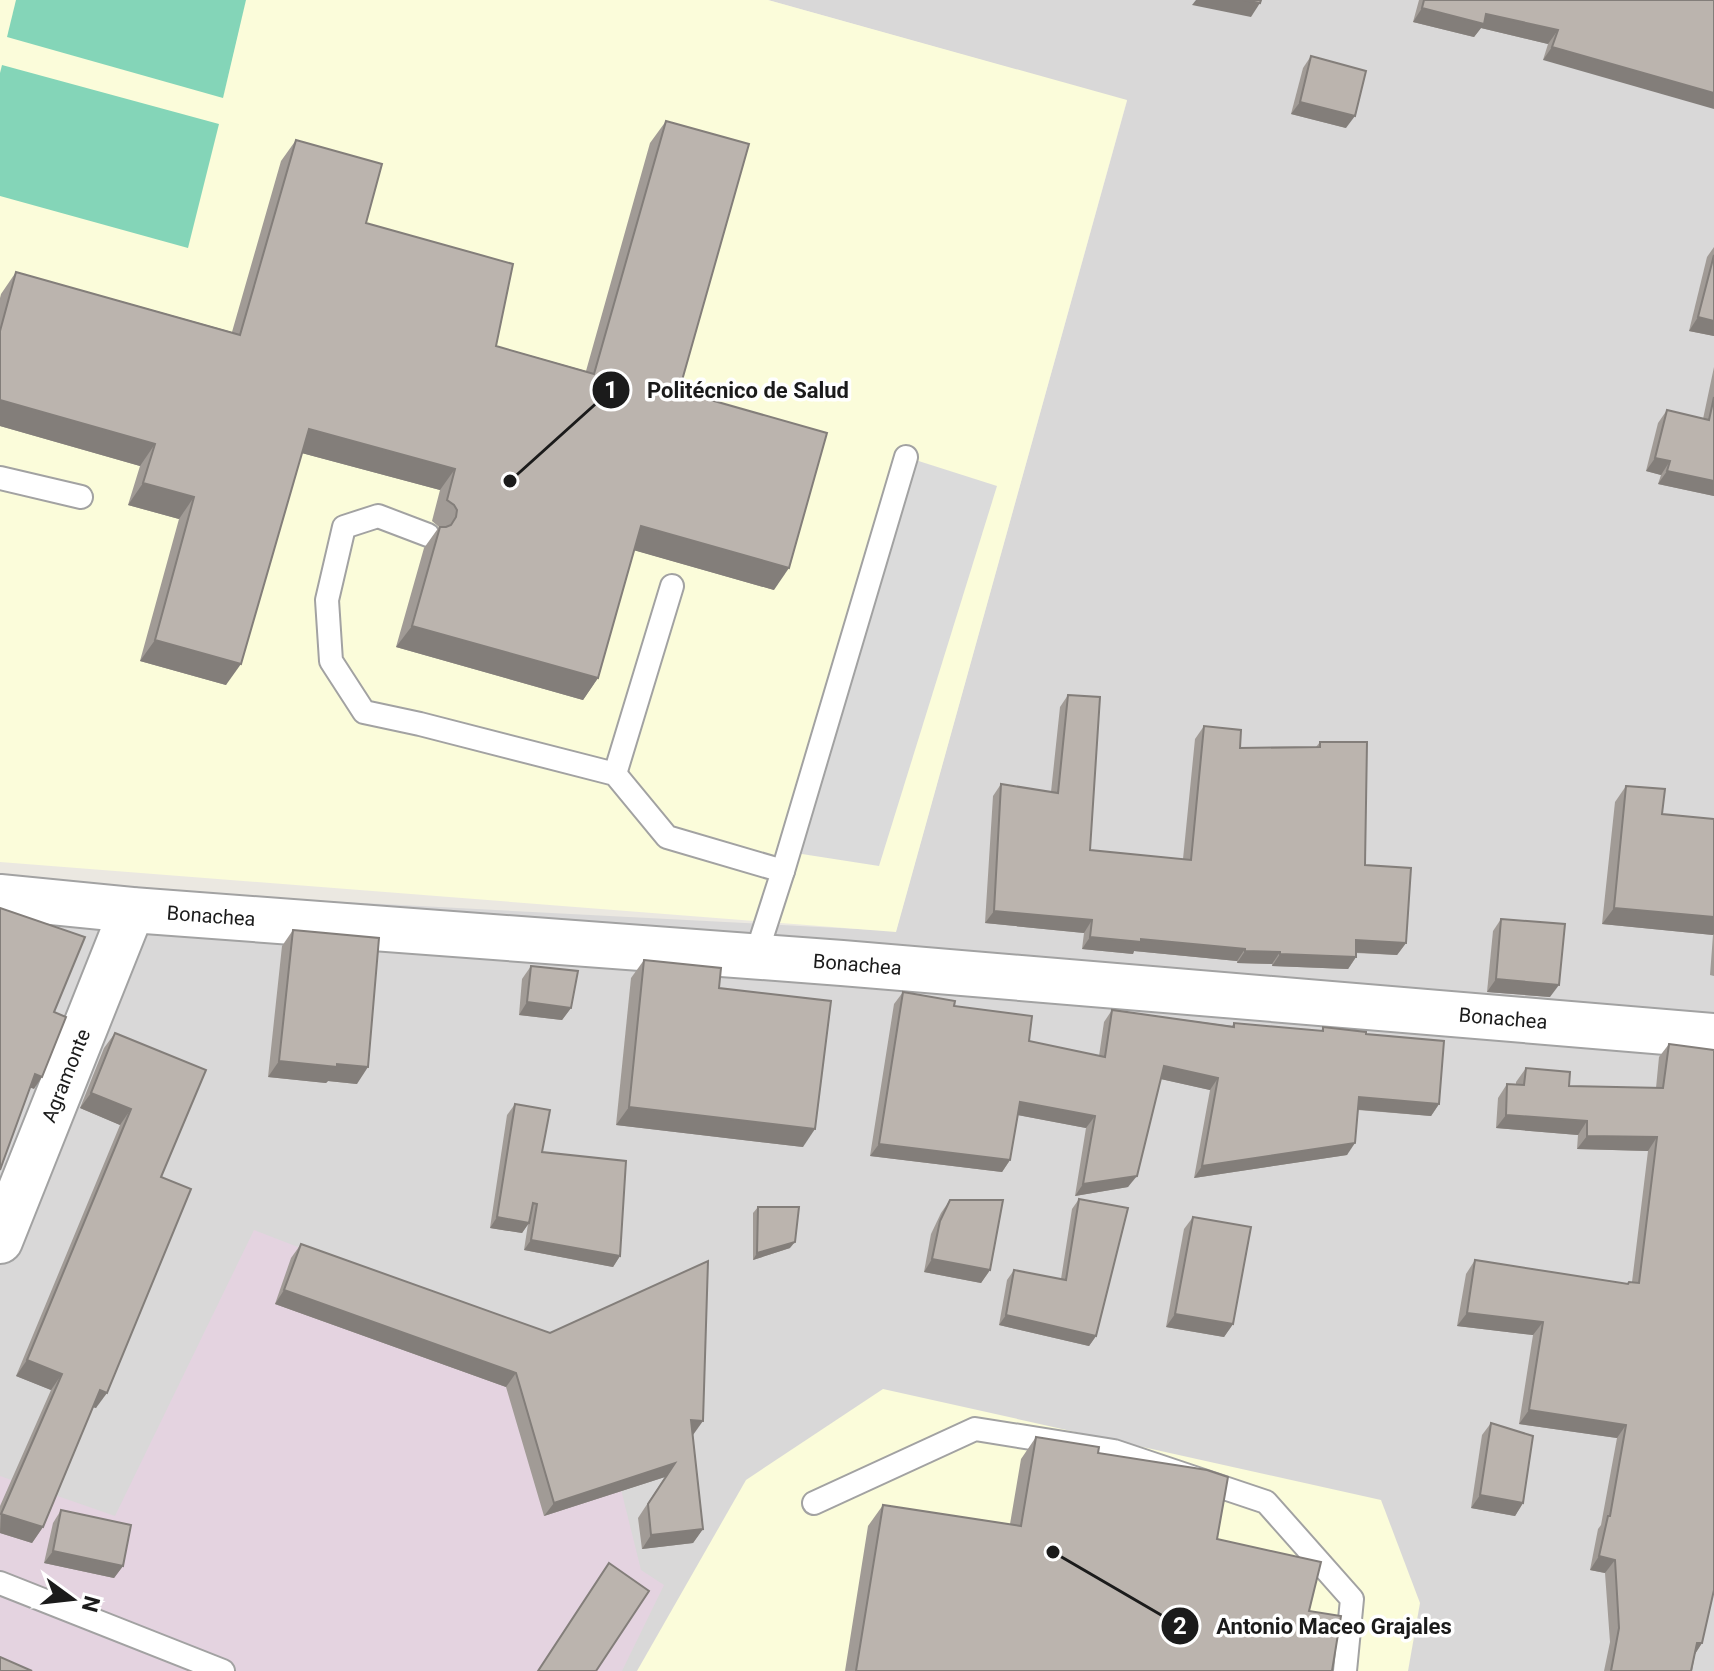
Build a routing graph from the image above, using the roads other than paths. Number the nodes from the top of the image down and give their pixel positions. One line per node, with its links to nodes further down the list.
1 (906, 457): 7 (lane)
2 (0, 478): 3 (lane)
3 (81, 497)
4 (428, 535): 6 (lane)
5 (672, 586): 6 (lane)
6 (615, 774): 7 (lane)
7 (783, 871): 10 (lane)
8 (0, 897): 9 (street, Bonachea)
9 (132, 910): 10 (street, Bonachea); 12 (street, Agramonte)
10 (755, 958): 11 (street, Bonachea)
11 (1714, 1036)
12 (0, 1241)
13 (814, 1503): 16 (lane)
14 (0, 1583): 15 (lane)
15 (223, 1671)
16 (1345, 1671)

